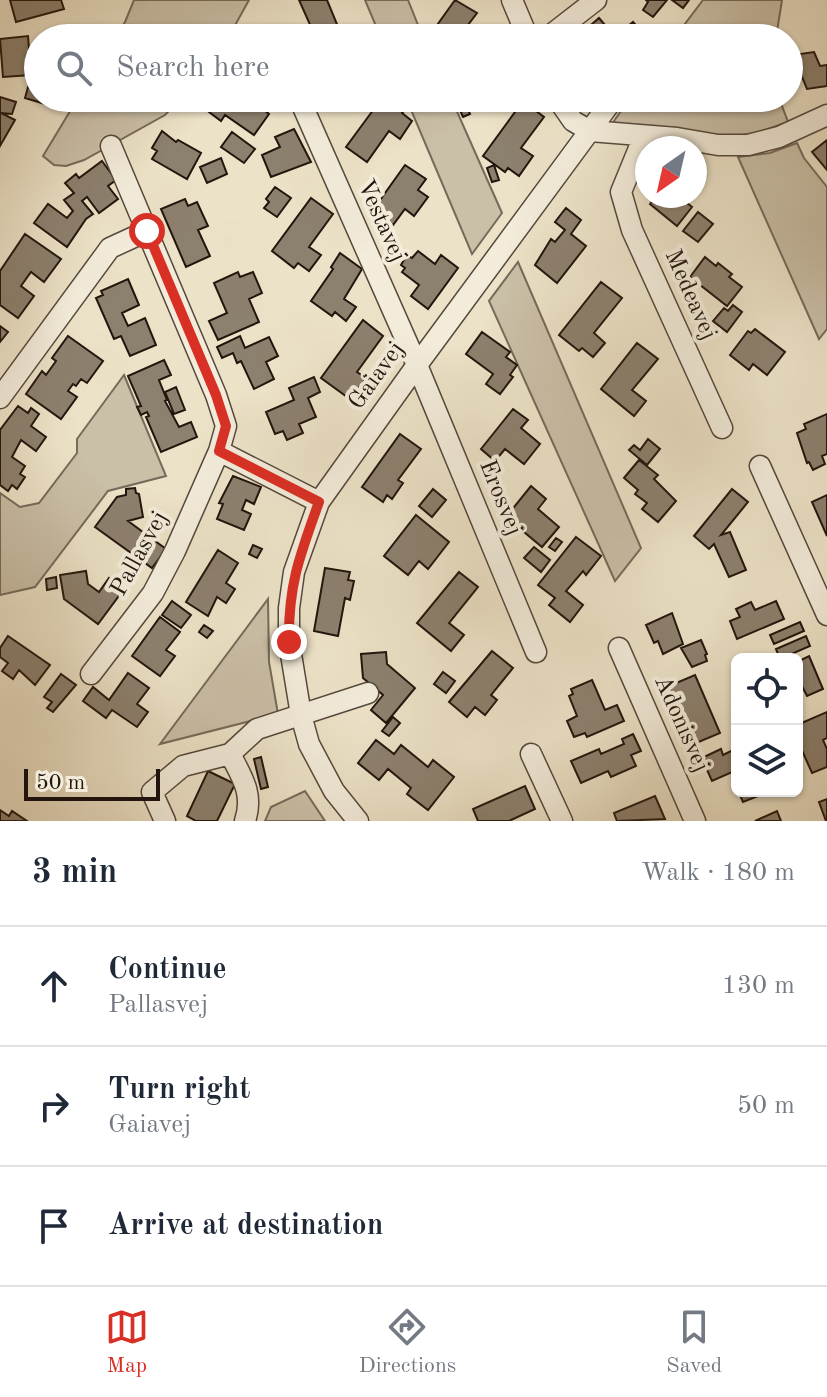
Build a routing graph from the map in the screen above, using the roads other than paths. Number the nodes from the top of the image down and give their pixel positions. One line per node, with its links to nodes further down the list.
1 (512, 0): 3 (street)
2 (596, 0): 4 (street)
3 (522, 24)
4 (565, 24)
5 (305, 112): 15 (street, Vestavej)
6 (567, 112): 9 (street)
7 (604, 112): 9 (street, Gaiavej)
8 (827, 115): 11 (street)
9 (590, 131): 10 (street); 15 (street, Gaiavej)
10 (644, 136)
11 (707, 144)
12 (111, 146): 14 (street, Pallasvej)
13 (635, 158): 17 (street, Medeavej)
14 (147, 231): 16 (street); 18 (street, Pallasvej)
15 (417, 365): 20 (street, Gaiavej); 23 (street, Erosvej)
16 (0, 398)
17 (722, 428)
18 (219, 451): 20 (street); 24 (street, Pallasvej)
19 (760, 466): 21 (street)
20 (319, 502): 26 (street, Gaiavej)
21 (827, 615)
22 (619, 648): 33 (street, Adonisvej)
23 (536, 652)
24 (91, 674)
25 (368, 693): 26 (street)
26 (301, 715): 27 (street); 31 (street, Gaiavej)
27 (230, 754): 29 (street); 30 (street)
28 (531, 754): 32 (street)
29 (165, 821)
30 (245, 821)
31 (358, 821)
32 (562, 821)
33 (695, 821)

